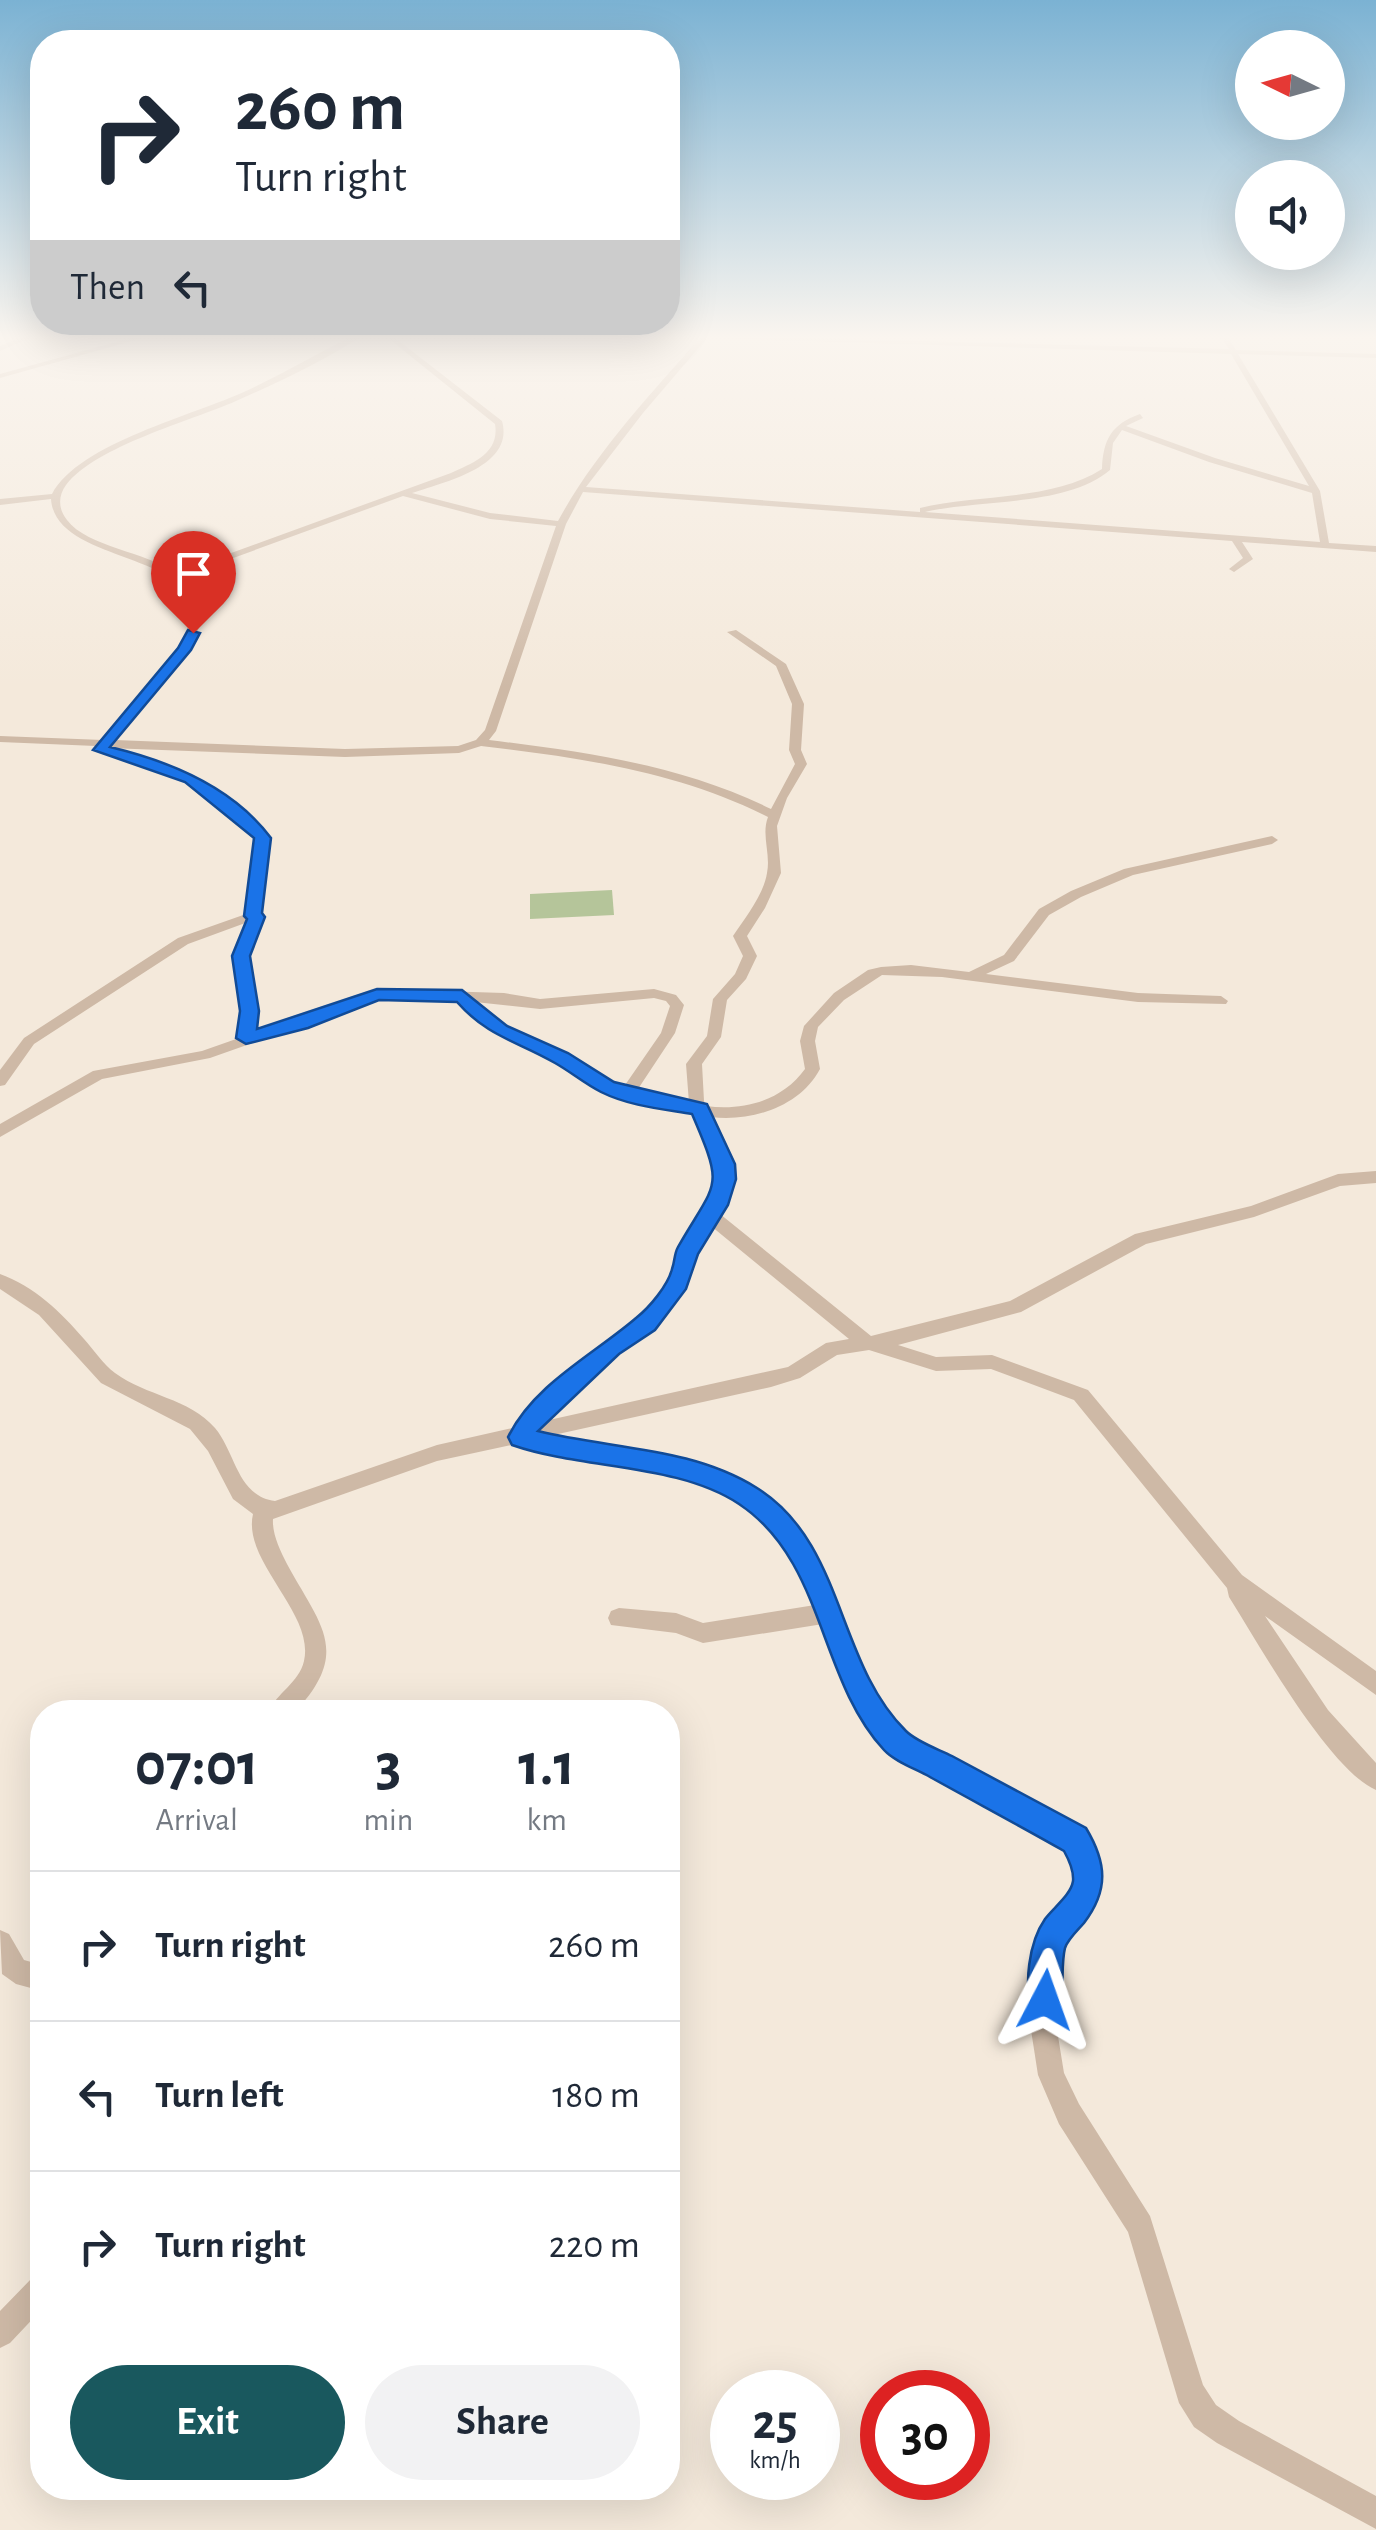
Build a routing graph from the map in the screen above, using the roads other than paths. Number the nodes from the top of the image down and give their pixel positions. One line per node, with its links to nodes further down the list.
1 (111, 452): 10 (street)
2 (492, 452): 9 (street)
3 (608, 452): 7 (street)
4 (1107, 452): 12 (street)
5 (1190, 452): 8 (street)
6 (1293, 452): 8 (street)
7 (580, 489): 12 (street); 13 (street)
8 (1316, 491): 15 (street)
9 (404, 494): 13 (street); 18 (street)
10 (55, 496): 11 (street); 18 (street)
11 (0, 502)
12 (914, 514): 14 (street)
13 (561, 524): 21 (street)
14 (1235, 538): 15 (street); 17 (street)
15 (1325, 545): 16 (street)
16 (1376, 549)
17 (1234, 569)
18 (175, 576): 22 (street)
19 (732, 632): 23 (street)
20 (0, 739): 22 (street)
21 (480, 742): 22 (street); 23 (street)
22 (107, 743): 25 (street)
23 (774, 815): 32 (street)
24 (1272, 840): 26 (street)
25 (252, 916): 29 (street); 30 (street)
26 (969, 977): 28 (street); 32 (street)
27 (462, 996): 29 (street); 31 (street); 31 (street)
28 (1221, 1001)
29 (246, 1038): 33 (street)
30 (0, 1081)
31 (626, 1095): 32 (street)
32 (700, 1109): 35 (street)
33 (0, 1131)
34 (1376, 1177): 37 (street)
35 (710, 1216): 37 (street); 38 (street)
36 (0, 1281): 39 (street)
37 (866, 1342): 38 (street); 40 (street)
38 (520, 1437): 39 (street); 41 (street)
39 (266, 1510): 44 (street)
40 (1220, 1564): 43 (street); 45 (street)
41 (829, 1613): 42 (street); 50 (street)
42 (618, 1618)
43 (1376, 1684)
44 (294, 1700)
45 (1376, 1778)
46 (0, 1943): 47 (street)
47 (30, 1976)
48 (30, 2301): 49 (street)
49 (0, 2334)
50 (1376, 2514)

